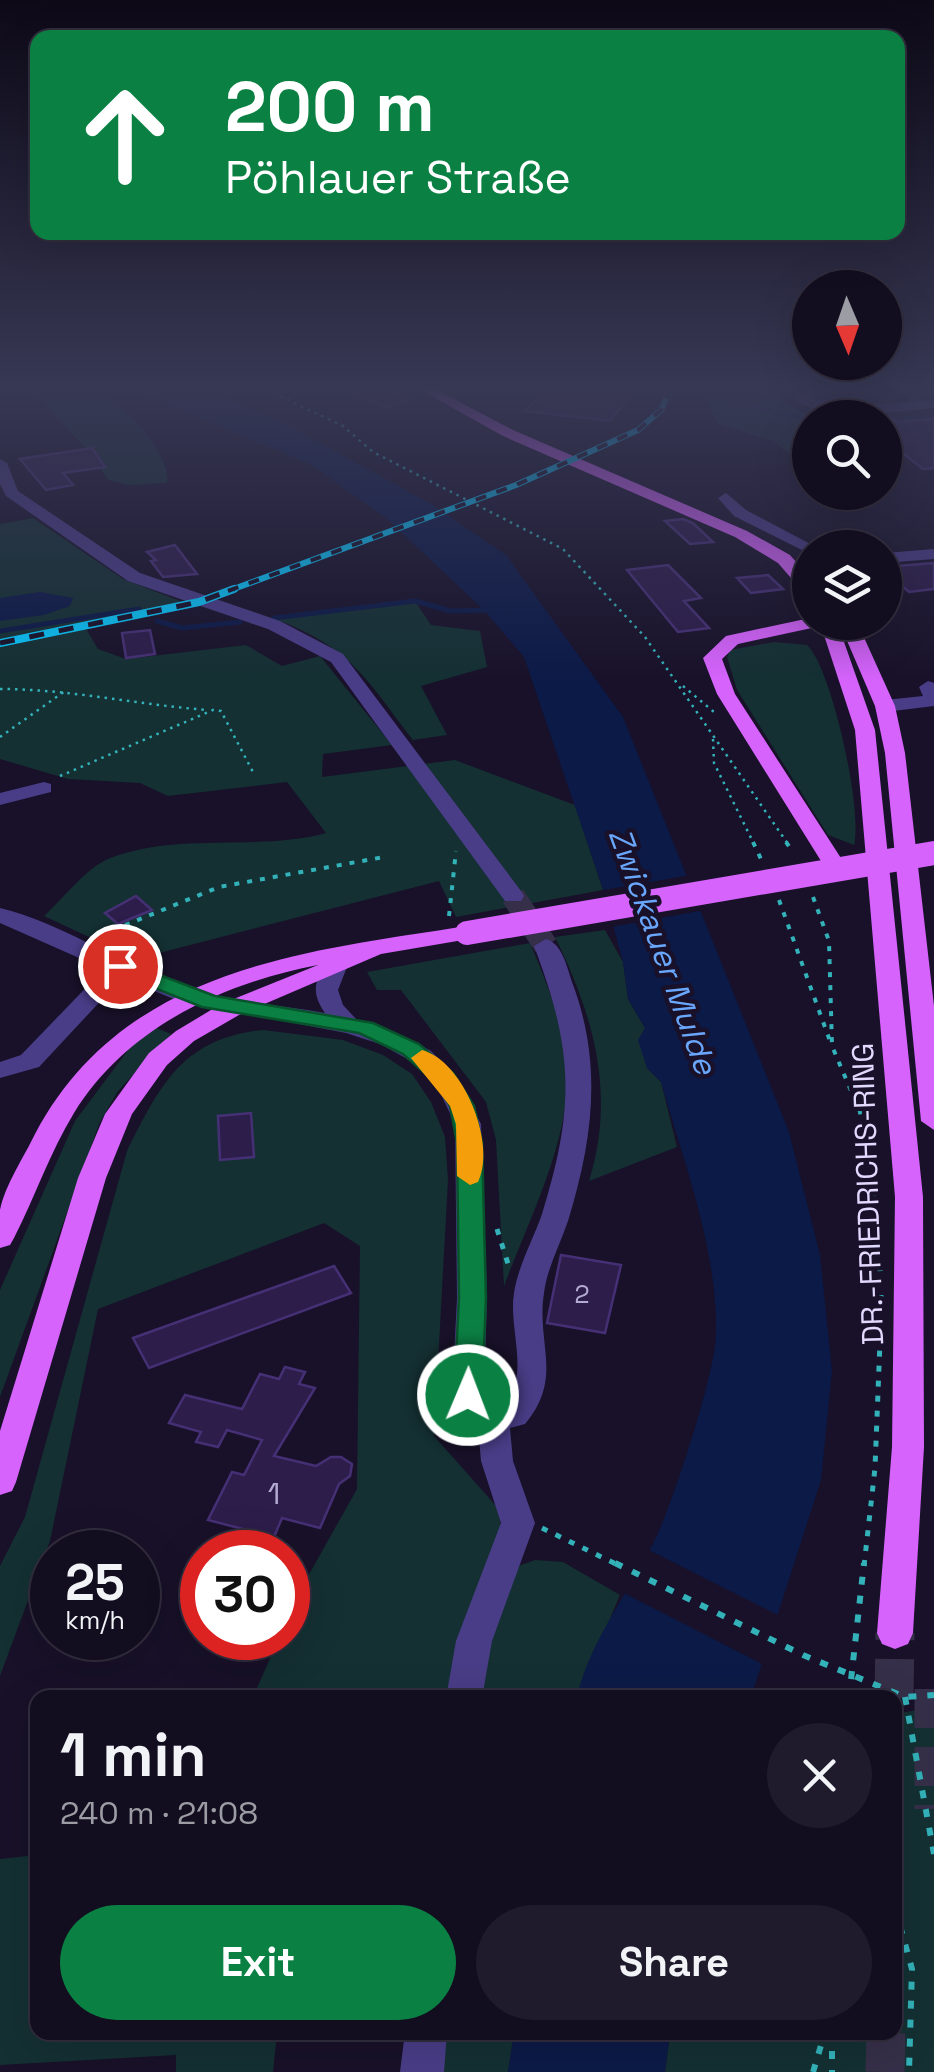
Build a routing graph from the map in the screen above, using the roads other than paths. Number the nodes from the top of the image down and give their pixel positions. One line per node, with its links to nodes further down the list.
1 (9, 487): 22 (street)
2 (632, 487): 9 (main road)
3 (656, 487): 6 (main road)
4 (726, 498): 5 (street)
5 (792, 539)
6 (792, 554)
7 (934, 554): 8 (street)
8 (902, 557)
9 (792, 568)
10 (792, 630): 11 (main road)
11 (787, 632): 14 (main road); 21 (main road)
12 (835, 640): 14 (main road, DR.-FRIEDRICHS-RING)
13 (858, 640): 16 (main road)
14 (843, 659): 37 (main road, DR.-FRIEDRICHS-RING)
15 (928, 688): 16 (street)
16 (895, 706): 17 (street); 31 (main road)
17 (934, 720)
18 (44, 788): 19 (street)
19 (0, 799)
20 (934, 853): 21 (main road, bridge)
21 (837, 869): 25 (main road, bridge)
22 (513, 896)
23 (0, 915): 26 (street)
24 (546, 946): 35 (street)
25 (372, 950): 27 (main road); 28 (main road)
26 (120, 966): 28 (street); 32 (street)
27 (335, 966): 29 (main road); 30 (street)
28 (187, 996): 29 (street); 34 (main road)
29 (233, 1007): 30 (street); 36 (main road)
30 (346, 1023): 35 (street)
31 (932, 1066): 33 (main road)
32 (0, 1070)
33 (934, 1121)
34 (0, 1238)
35 (494, 1419): 38 (street)
36 (0, 1482)
37 (895, 1633)
38 (465, 1690)
39 (425, 2040): 40 (street)
40 (422, 2072)

